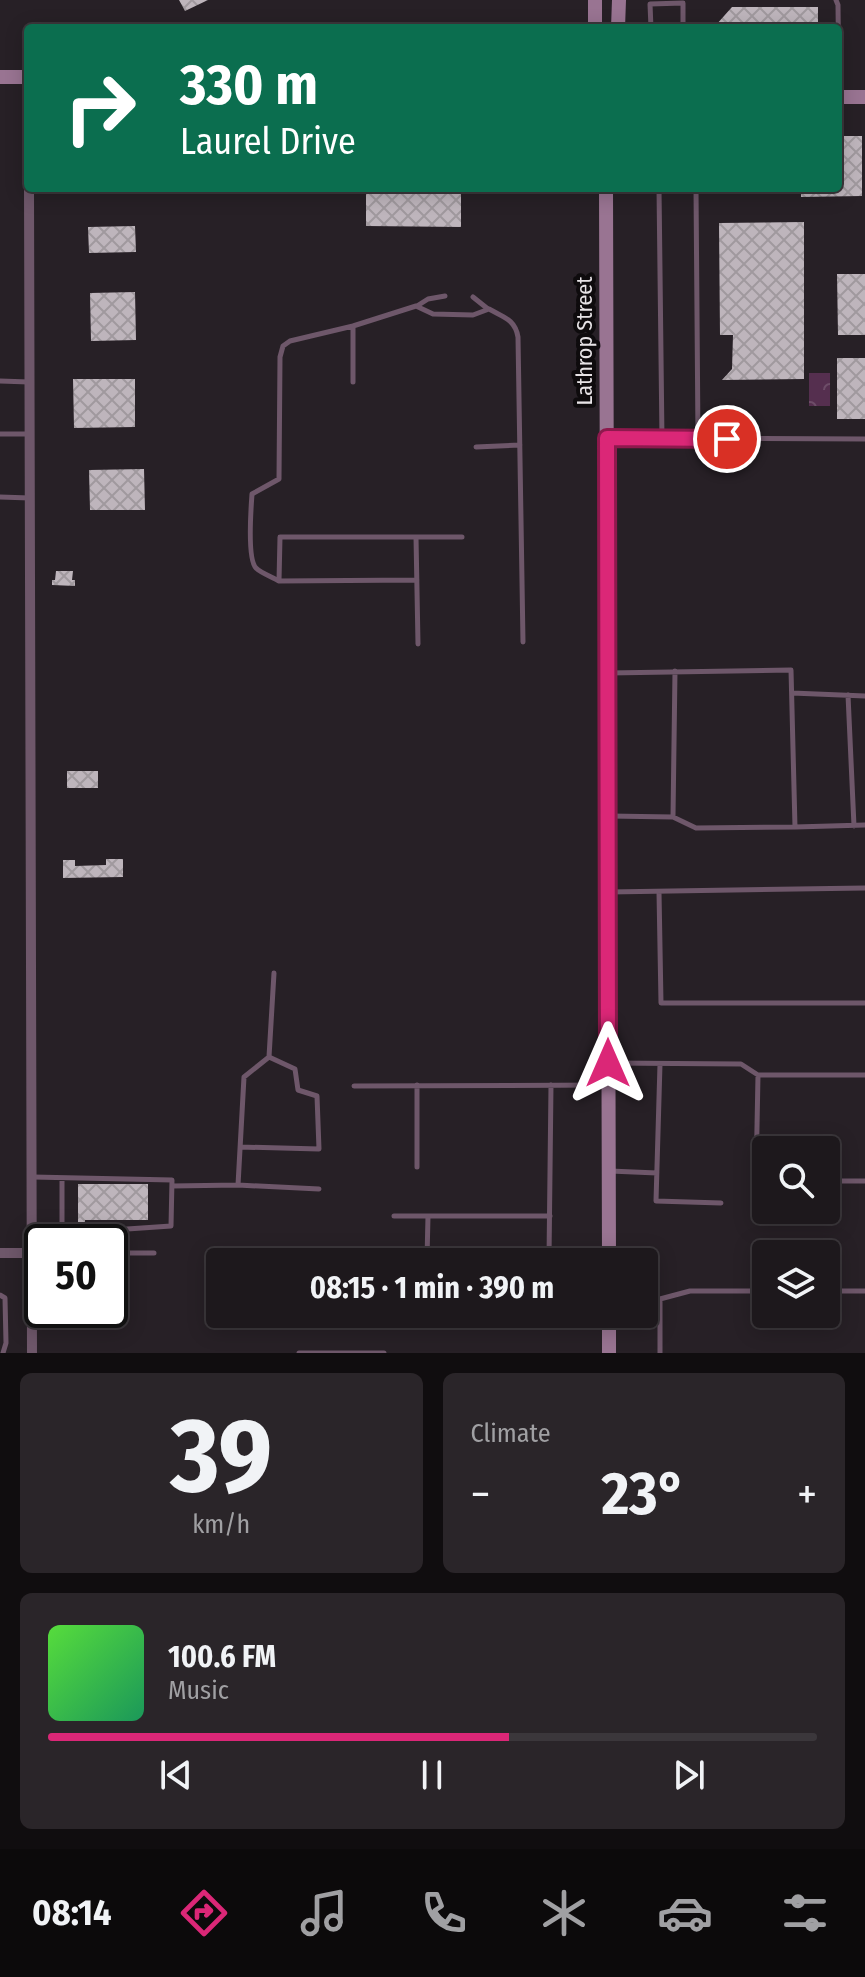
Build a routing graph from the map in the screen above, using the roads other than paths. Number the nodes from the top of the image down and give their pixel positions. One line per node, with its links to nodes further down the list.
1 (595, 0): 4 (main road)
2 (619, 0): 5 (main road)
3 (836, 0): 8 (lane)
4 (595, 24)
5 (618, 24)
6 (651, 24): 7 (lane)
7 (683, 24)
8 (838, 24)
9 (0, 77): 10 (main road)
10 (24, 77)
11 (842, 97): 12 (main road)
12 (865, 97)
13 (29, 192): 23 (street)
14 (606, 192): 27 (main road, Lathrop Street)
15 (659, 192): 28 (lane)
16 (696, 192): 29 (lane)
17 (445, 296): 19 (lane)
18 (473, 297): 20 (lane)
19 (416, 306): 20 (lane); 21 (lane)
20 (489, 309): 31 (lane)
21 (353, 326): 24 (lane); 38 (lane)
22 (0, 381): 23 (lane)
23 (30, 382): 26 (street)
24 (353, 382)
25 (0, 434): 26 (lane)
26 (31, 434): 34 (street)
27 (607, 438): 28 (lane); 42 (main road, Lathrop Street)
28 (662, 439): 29 (lane)
29 (698, 439): 30 (lane)
30 (865, 439)
31 (520, 445): 32 (lane); 39 (lane)
32 (476, 447)
33 (0, 497): 34 (lane)
34 (31, 502): 70 (street)
35 (416, 537): 36 (lane); 37 (lane); 38 (lane)
36 (462, 537)
37 (417, 580): 38 (lane); 40 (lane)
38 (279, 581)
39 (523, 642)
40 (418, 644)
41 (675, 671): 42 (lane); 43 (lane); 47 (lane)
42 (608, 673): 46 (main road, Lathrop Street)
43 (792, 693): 44 (lane); 50 (lane)
44 (848, 695): 45 (lane); 49 (lane)
45 (865, 696)
46 (608, 816): 47 (lane); 52 (main road, Lathrop Street)
47 (673, 817): 50 (lane)
48 (865, 825): 49 (lane)
49 (854, 826): 50 (lane)
50 (795, 827)
51 (865, 888): 53 (lane)
52 (608, 892): 53 (lane); 57 (main road, Lathrop Street)
53 (659, 892): 55 (lane)
54 (274, 973): 56 (lane)
55 (865, 1003)
56 (269, 1057): 66 (lane); 66 (lane)
57 (608, 1063): 58 (lane); 63 (main road, Lathrop Street)
58 (660, 1064): 59 (lane); 69 (lane)
59 (758, 1075): 60 (lane); 65 (lane)
60 (865, 1075)
61 (417, 1085): 62 (lane); 64 (lane); 67 (lane)
62 (551, 1085): 63 (lane); 80 (lane)
63 (608, 1085): 68 (main road, Lathrop Street)
64 (354, 1086)
65 (757, 1136)
66 (240, 1147): 74 (lane)
67 (417, 1167)
68 (609, 1171): 69 (lane); 86 (main road, Lathrop Street)
69 (657, 1173): 77 (lane)
70 (32, 1177): 71 (lane); 81 (street)
71 (62, 1178): 75 (lane); 82 (lane)
72 (840, 1181): 73 (lane)
73 (865, 1181)
74 (238, 1185): 75 (lane); 76 (lane)
75 (172, 1186): 83 (lane)
76 (319, 1189)
77 (721, 1203)
78 (394, 1216): 79 (lane)
79 (428, 1216): 80 (lane); 84 (lane)
80 (550, 1216): 85 (lane)
81 (35, 1224)
82 (62, 1224)
83 (128, 1229)
84 (427, 1248)
85 (549, 1248)
86 (609, 1248)
87 (0, 1253): 88 (street)
88 (24, 1253)
89 (128, 1253): 90 (lane)
90 (154, 1253)
91 (752, 1291): 95 (lane)
92 (840, 1291): 93 (lane)
93 (865, 1291)
94 (0, 1295): 98 (lane)
95 (660, 1299): 103 (lane)
96 (33, 1328): 99 (street)
97 (609, 1328): 102 (main road)
98 (3, 1353)
99 (32, 1353)
100 (299, 1353): 101 (lane)
101 (384, 1353)
102 (609, 1353)
103 (660, 1353)

